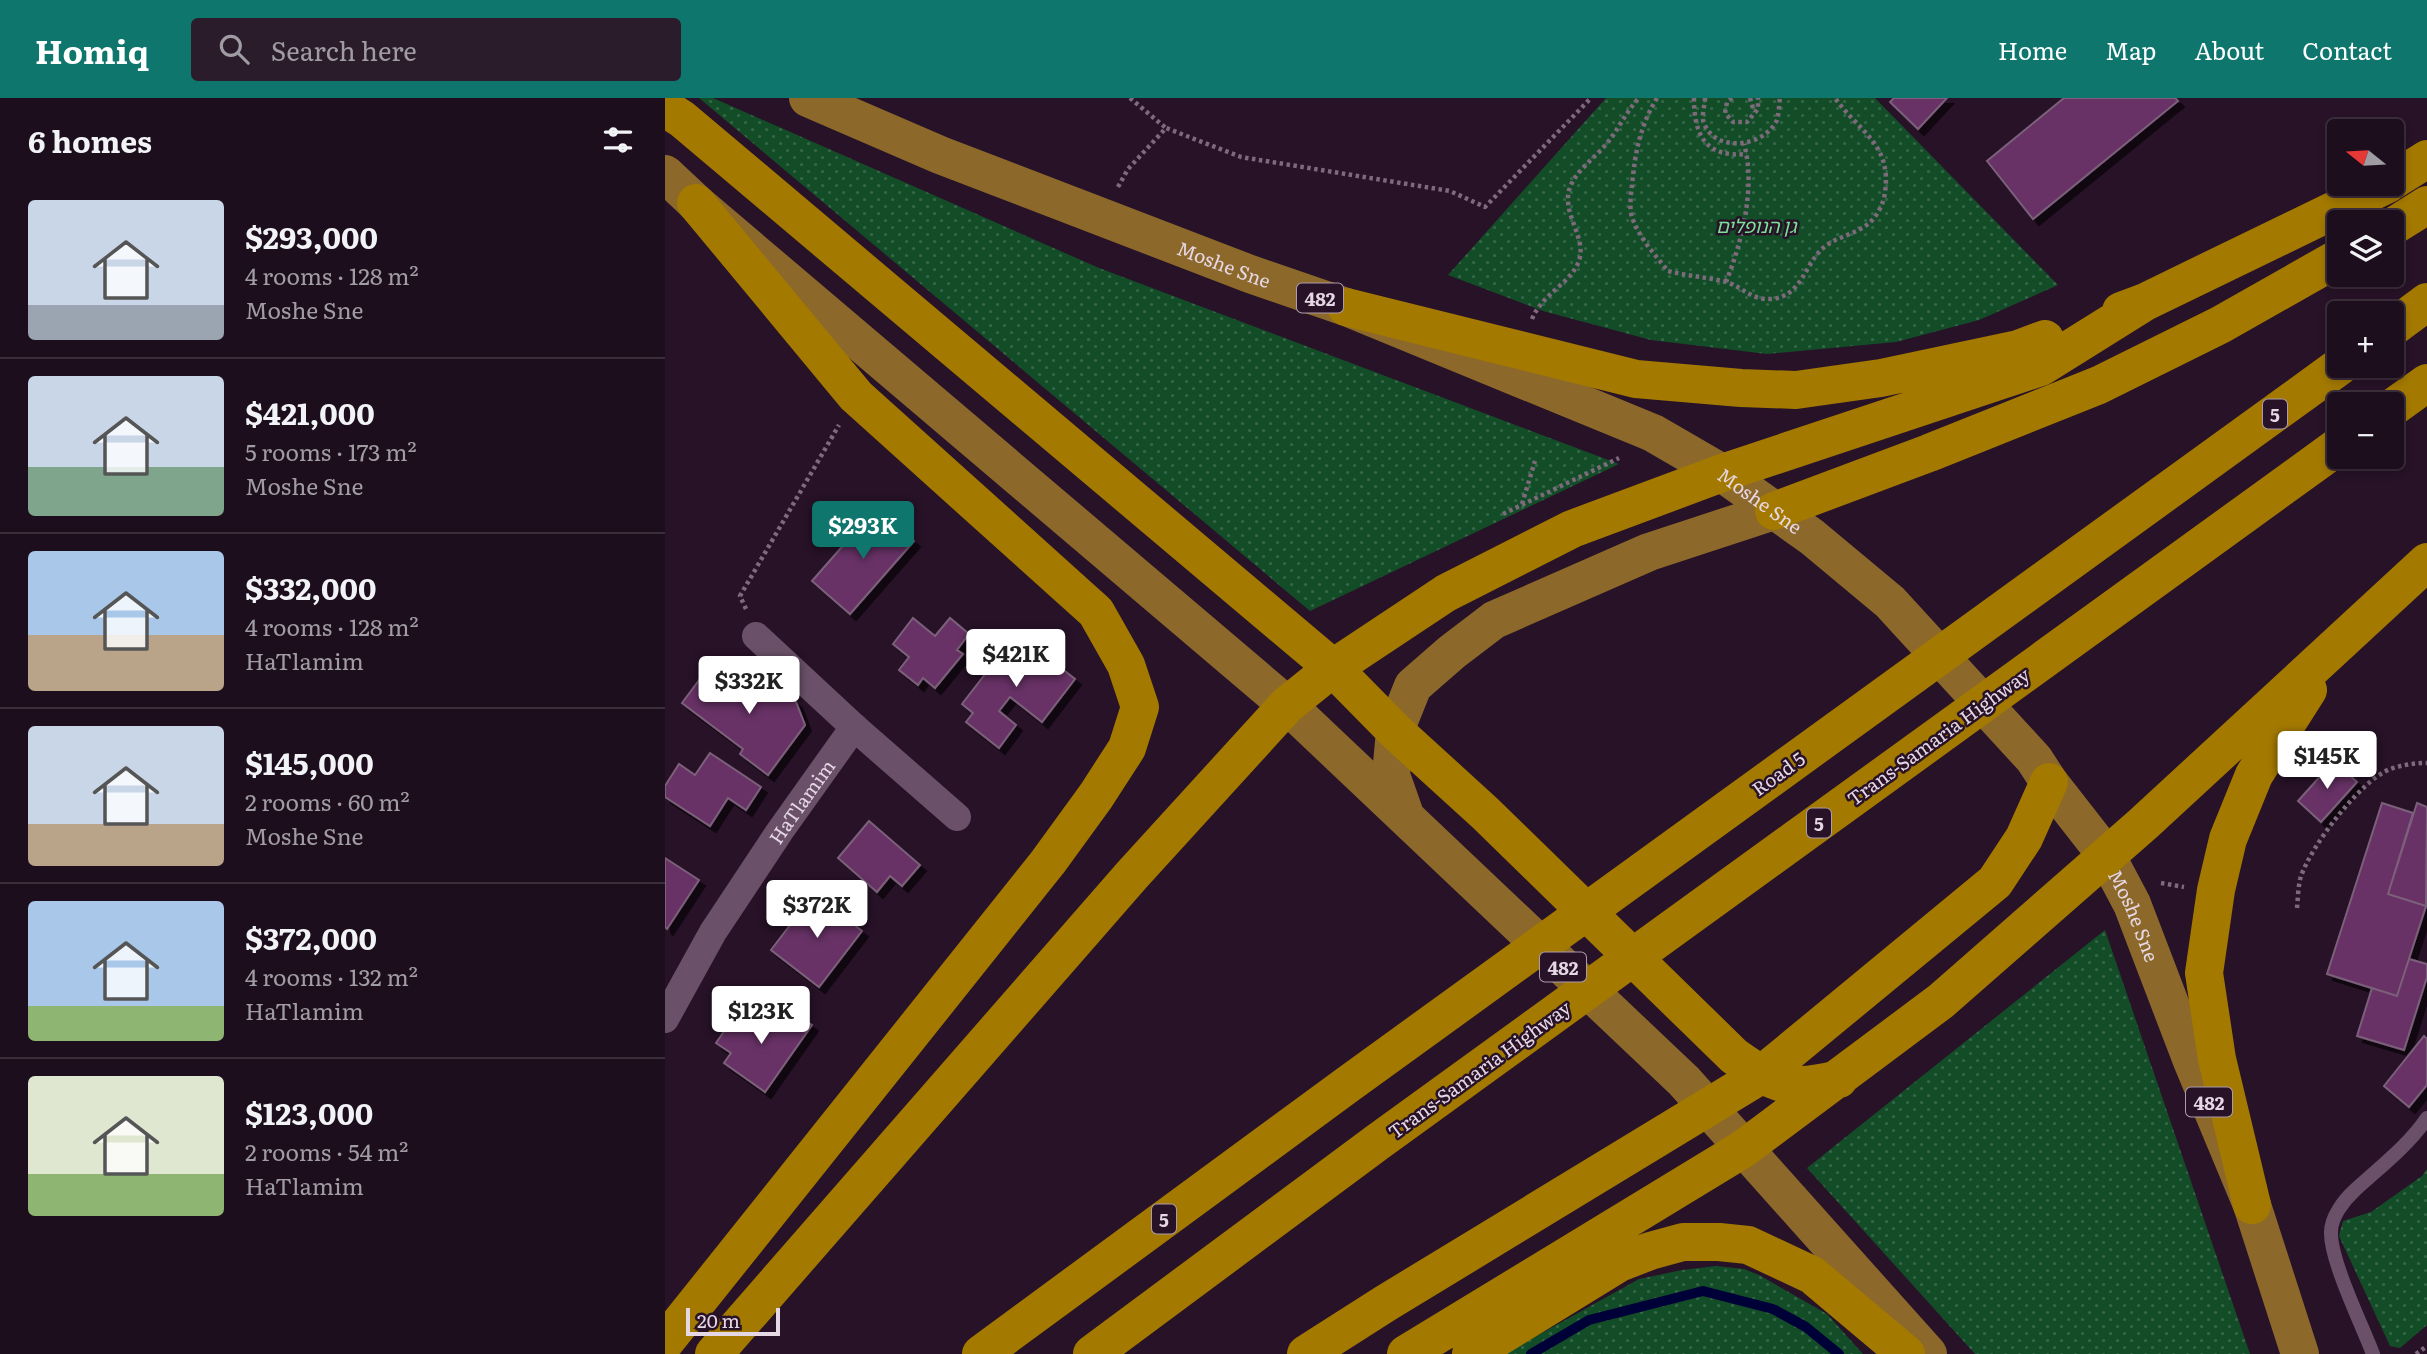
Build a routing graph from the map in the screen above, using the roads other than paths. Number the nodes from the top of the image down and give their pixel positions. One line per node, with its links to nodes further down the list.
1 (808, 98): 13 (main road, Moshe Sne / 482)
2 (665, 108): 24 (highway)
3 (2427, 159): 4 (highway)
4 (2405, 173)
5 (665, 174): 7 (main road, 482)
6 (2363, 196): 11 (highway)
7 (696, 204): 25 (main road, 482); 39 (highway)
8 (2427, 205): 9 (highway)
9 (2404, 219)
10 (2327, 264): 20 (highway)
11 (2145, 302): 13 (highway); 19 (highway)
12 (2427, 302): 14 (highway)
13 (1346, 307): 19 (main road, Moshe Sne / 482)
14 (2404, 319)
15 (2327, 375): 41 (highway, 5)
16 (2427, 383): 17 (highway)
17 (2404, 399)
18 (2327, 454): 42 (highway, 5)
19 (1722, 473): 20 (main road, Moshe Sne / 482); 24 (highway)
20 (1774, 511): 27 (main road); 28 (main road, Moshe Sne / 482)
21 (2427, 562): 23 (highway)
22 (756, 636): 26 (street)
23 (2336, 647): 31 (highway); 38 (highway)
24 (1333, 668): 25 (highway); 27 (highway)
25 (1287, 705): 30 (main road, 482); 40 (highway)
26 (854, 727): 29 (street); 32 (street, HaTlamim)
27 (1395, 731): 30 (main road); 33 (highway)
28 (2041, 771): 31 (main road, Moshe Sne / 482); 33 (highway)
29 (957, 817)
30 (1405, 817): 35 (main road, 482)
31 (2106, 855): 34 (highway); 38 (main road, Moshe Sne / 482)
32 (665, 1019)
33 (1748, 1066): 34 (highway); 35 (highway)
34 (1839, 1079): 37 (highway)
35 (1695, 1095): 37 (main road, 482); 43 (highway)
36 (2427, 1118): 49 (lane)
37 (1743, 1150): 44 (highway); 47 (main road, 482)
38 (2252, 1205): 48 (main road, Moshe Sne / 482)
39 (665, 1342)
40 (714, 1354)
41 (981, 1354)
42 (1092, 1354)
43 (1306, 1354)
44 (1406, 1354)
45 (1471, 1354): 46 (highway)
46 (1906, 1354)
47 (1928, 1354)
48 (2300, 1354)
49 (2374, 1354)

